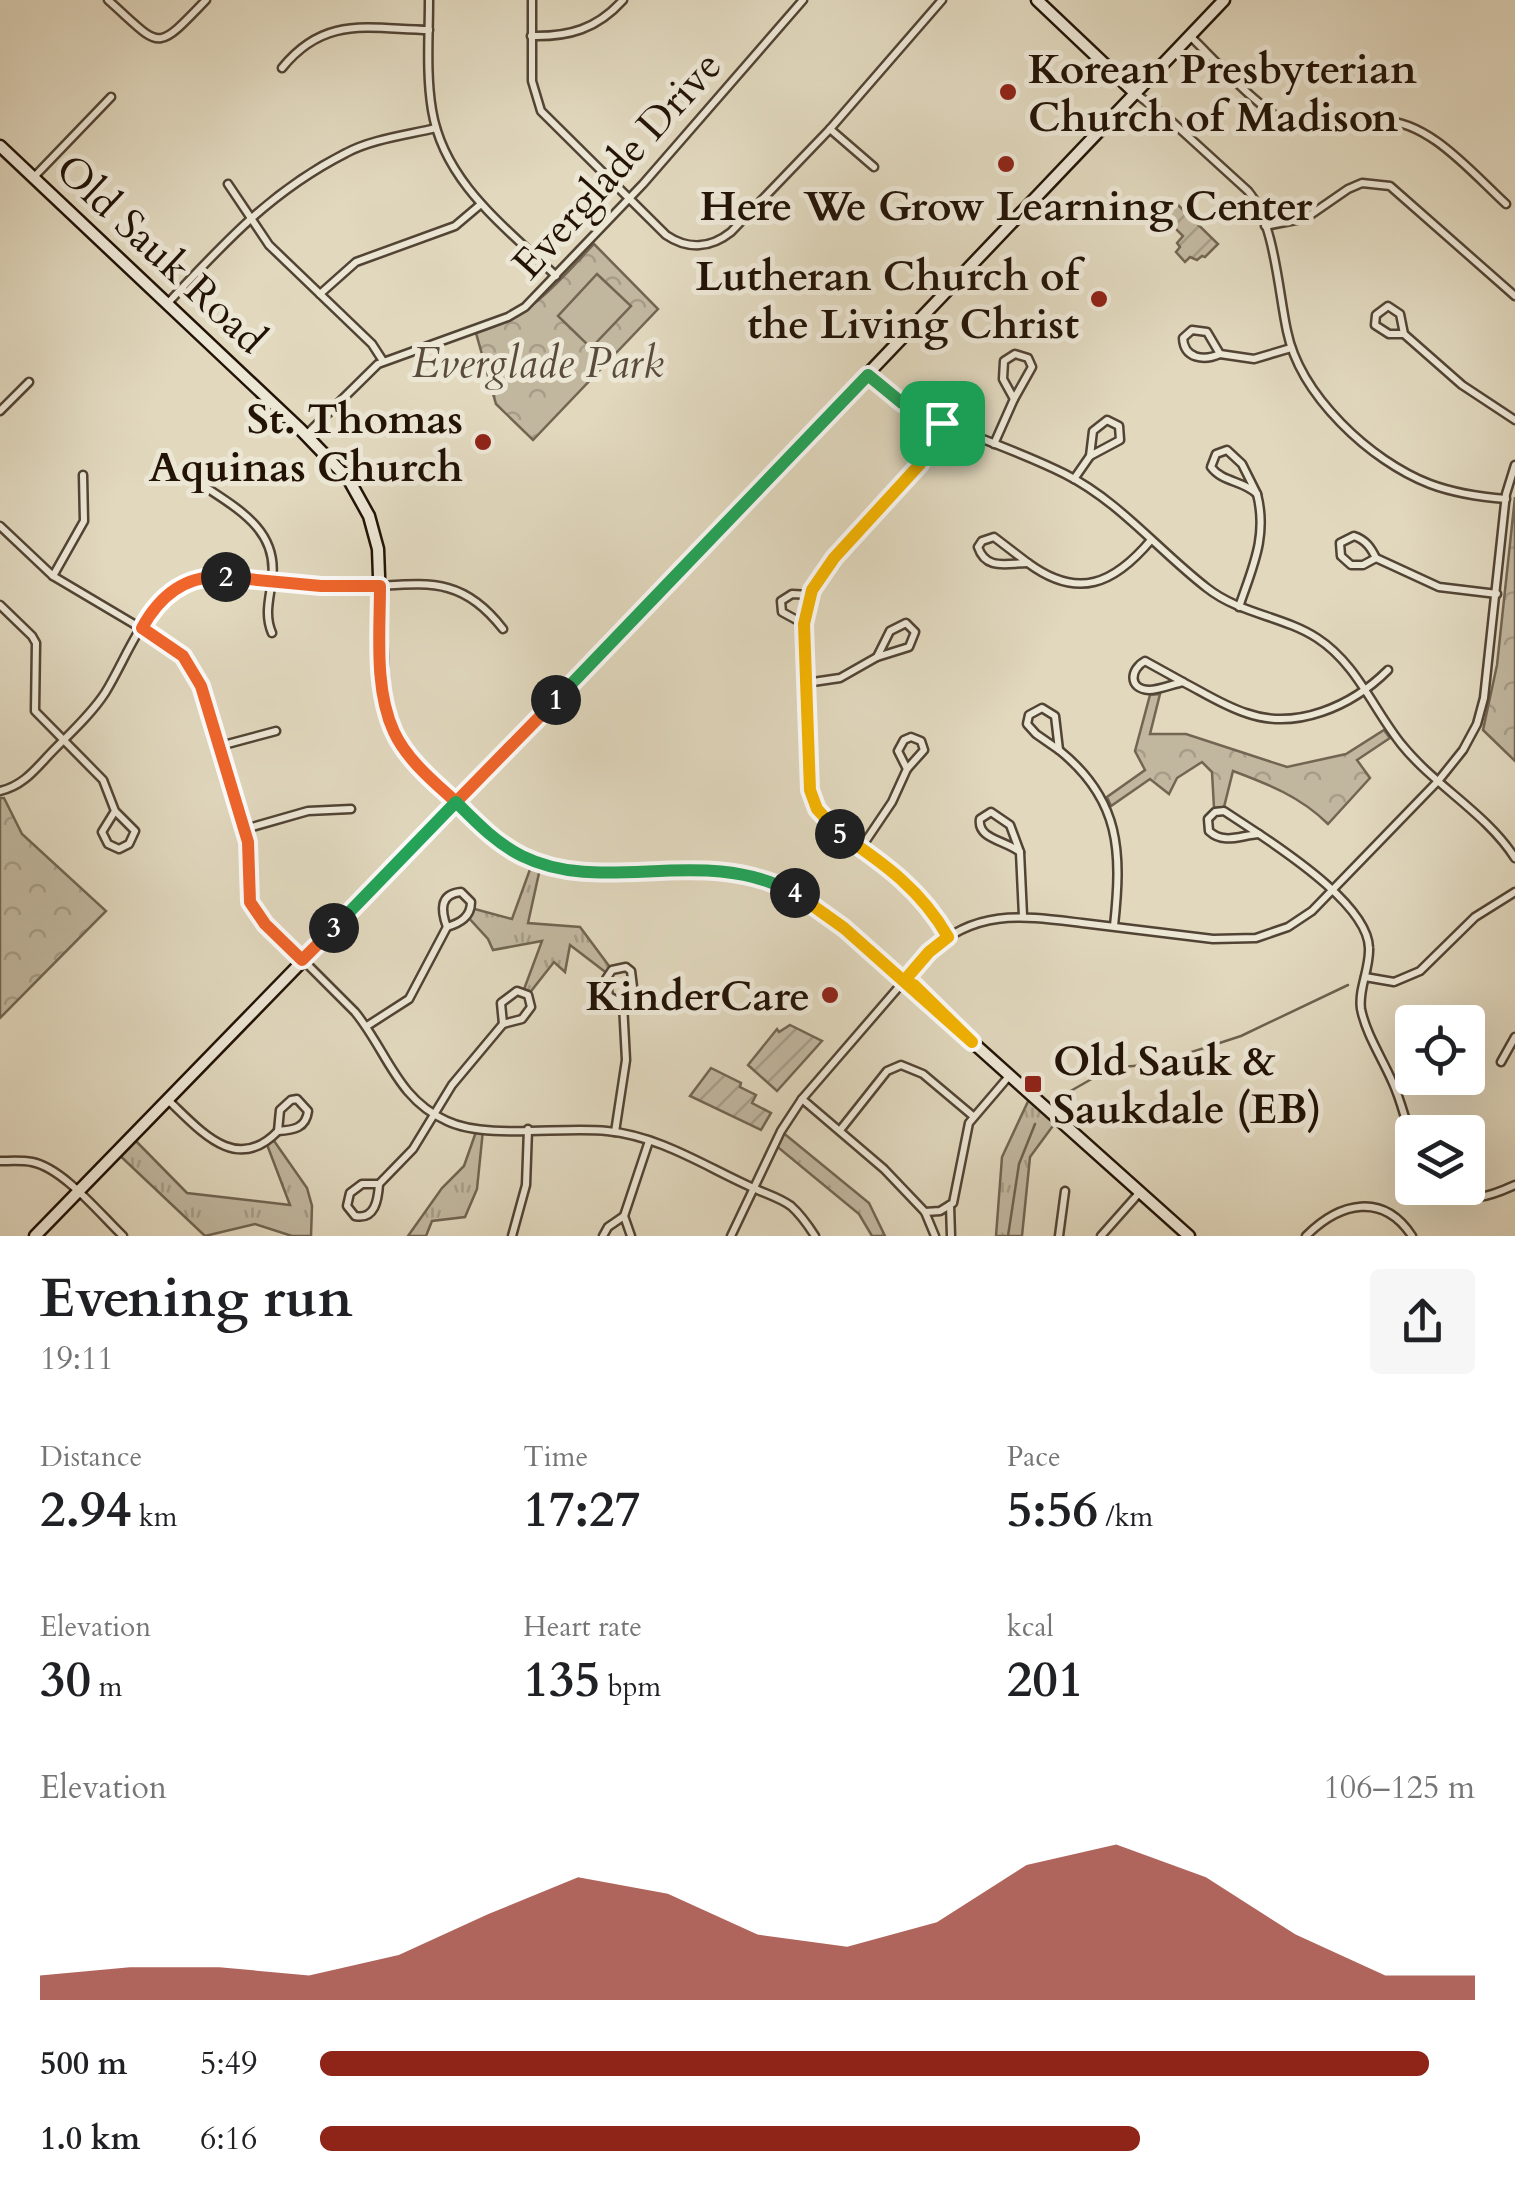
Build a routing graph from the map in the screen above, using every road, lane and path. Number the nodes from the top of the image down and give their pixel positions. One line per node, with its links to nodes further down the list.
1 (108, 0): 2 (street)
2 (206, 0)
3 (429, 0): 10 (street)
4 (532, 0): 11 (street)
5 (623, 0): 11 (street)
6 (802, 0): 22 (street, Everglade Drive)
7 (942, 0): 17 (street)
8 (1037, 0): 14 (street)
9 (1224, 0): 12 (street)
10 (429, 30): 13 (street); 16 (street)
11 (531, 36): 22 (street)
12 (1190, 36): 14 (street); 24 (street)
13 (282, 68)
14 (1135, 93): 26 (street); 35 (street)
15 (111, 97): 20 (street)
16 (436, 128): 23 (street); 25 (street)
17 (830, 129): 19 (street); 22 (street)
18 (0, 146): 20 (street, Old Sauk Road)
19 (874, 167)
20 (34, 177): 30 (street, Old Sauk Road)
21 (228, 184): 25 (street)
22 (629, 200): 27 (street, Everglade Drive)
23 (481, 204): 27 (street); 28 (street)
24 (1506, 204)
25 (249, 218): 28 (street); 30 (street)
26 (1265, 226): 29 (street); 32 (street)
27 (556, 276): 34 (street, Everglade Drive)
28 (320, 294): 34 (street)
29 (1515, 296)
30 (168, 303): 41 (street, Old Sauk Road)
31 (1404, 334): 31 (street); 39 (street)
32 (1292, 348): 33 (street); 49 (street)
33 (1220, 354): 33 (street)
34 (383, 362): 41 (street, Everglade Drive)
35 (868, 375): 40 (street); 77 (street)
36 (29, 382): 38 (street)
37 (1014, 399): 37 (street); 42 (street)
38 (0, 411)
39 (1515, 420)
40 (942, 423): 42 (street); 58 (street)
41 (306, 435): 56 (street, Old Sauk Road)
42 (994, 444): 46 (street)
43 (1090, 456): 43 (street); 46 (street)
44 (1515, 465): 49 (street)
45 (84, 475): 54 (street)
46 (1074, 479): 51 (street)
47 (195, 480): 55 (street)
48 (1257, 494): 48 (street); 60 (street)
49 (1506, 499): 57 (street)
50 (0, 526): 54 (street)
51 (1151, 540): 53 (street); 60 (street)
52 (1376, 558): 52 (street); 57 (street)
53 (1028, 563): 53 (street)
54 (53, 576): 62 (street)
55 (272, 581): 56 (street); 62 (street); 64 (street)
56 (380, 586): 63 (street); 77 (street, Old Sauk Road)
57 (1497, 594): 75 (street)
58 (810, 596): 61 (street); 61 (street)
59 (0, 605): 71 (street)
60 (1239, 607): 69 (street)
61 (804, 624): 68 (street)
62 (142, 628): 71 (street); 72 (street)
63 (502, 630)
64 (272, 632)
65 (876, 656): 65 (street); 68 (street)
66 (1388, 670): 69 (street)
67 (1183, 682): 67 (street); 69 (street)
68 (806, 684): 82 (street)
69 (1365, 690): 75 (street)
70 (276, 731): 72 (street)
71 (63, 740): 76 (street); 79 (street)
72 (220, 746): 80 (street)
73 (1059, 750): 73 (street); 88 (street)
74 (906, 769): 74 (street); 82 (street)
75 (1439, 780): 84 (street); 86 (street)
76 (0, 791)
77 (456, 802): 91 (street); 93 (street, Old Sauk Road)
78 (351, 809): 80 (street)
79 (115, 812): 79 (street)
80 (244, 829): 91 (street)
81 (1259, 834): 81 (street); 86 (street)
82 (860, 848): 90 (street)
83 (1020, 852): 83 (street); 87 (street)
84 (1515, 858)
85 (1515, 892): 92 (street)
86 (1332, 893): 88 (street); 92 (street)
87 (1023, 916): 88 (street); 90 (street)
88 (1114, 926)
89 (447, 927): 89 (street); 96 (street)
90 (948, 937): 93 (street)
91 (302, 960): 96 (street); 100 (street)
92 (1365, 977): 103 (street)
93 (904, 981): 99 (street, Old Sauk Road); 101 (street)
94 (623, 1004): 94 (street); 108 (street)
95 (503, 1024): 95 (street); 102 (street)
96 (367, 1026): 102 (street)
97 (1515, 1036): 98 (street)
98 (1501, 1062)
99 (1010, 1075): 104 (street); 116 (street, Old Sauk Road)
100 (168, 1099): 107 (street); 115 (street)
101 (802, 1099): 105 (street); 113 (street)
102 (434, 1114): 106 (street); 111 (street)
103 (1404, 1115)
104 (973, 1116): 105 (street); 118 (street)
105 (841, 1129): 119 (street)
106 (528, 1130): 108 (street); 123 (street)
107 (278, 1131): 107 (street)
108 (614, 1132): 109 (street)
109 (649, 1140): 113 (street); 120 (street)
110 (0, 1161): 115 (street)
111 (379, 1184): 111 (street)
112 (1515, 1185): 117 (street)
113 (752, 1188): 126 (street); 127 (street)
114 (1065, 1191): 130 (street)
115 (78, 1192): 121 (street); 122 (street)
116 (1140, 1192): 131 (street); 132 (street, Old Sauk Road)
117 (1485, 1197)
118 (950, 1205): 119 (street); 129 (street)
119 (925, 1212): 128 (street)
120 (624, 1216): 124 (street); 125 (street)
121 (35, 1236)
122 (123, 1236)
123 (512, 1236)
124 (603, 1236)
125 (631, 1236)
126 (731, 1236)
127 (814, 1236)
128 (936, 1236)
129 (951, 1236)
130 (1060, 1236)
131 (1101, 1236)
132 (1189, 1236)
133 (1306, 1236): 134 (street)
134 (1412, 1236)

